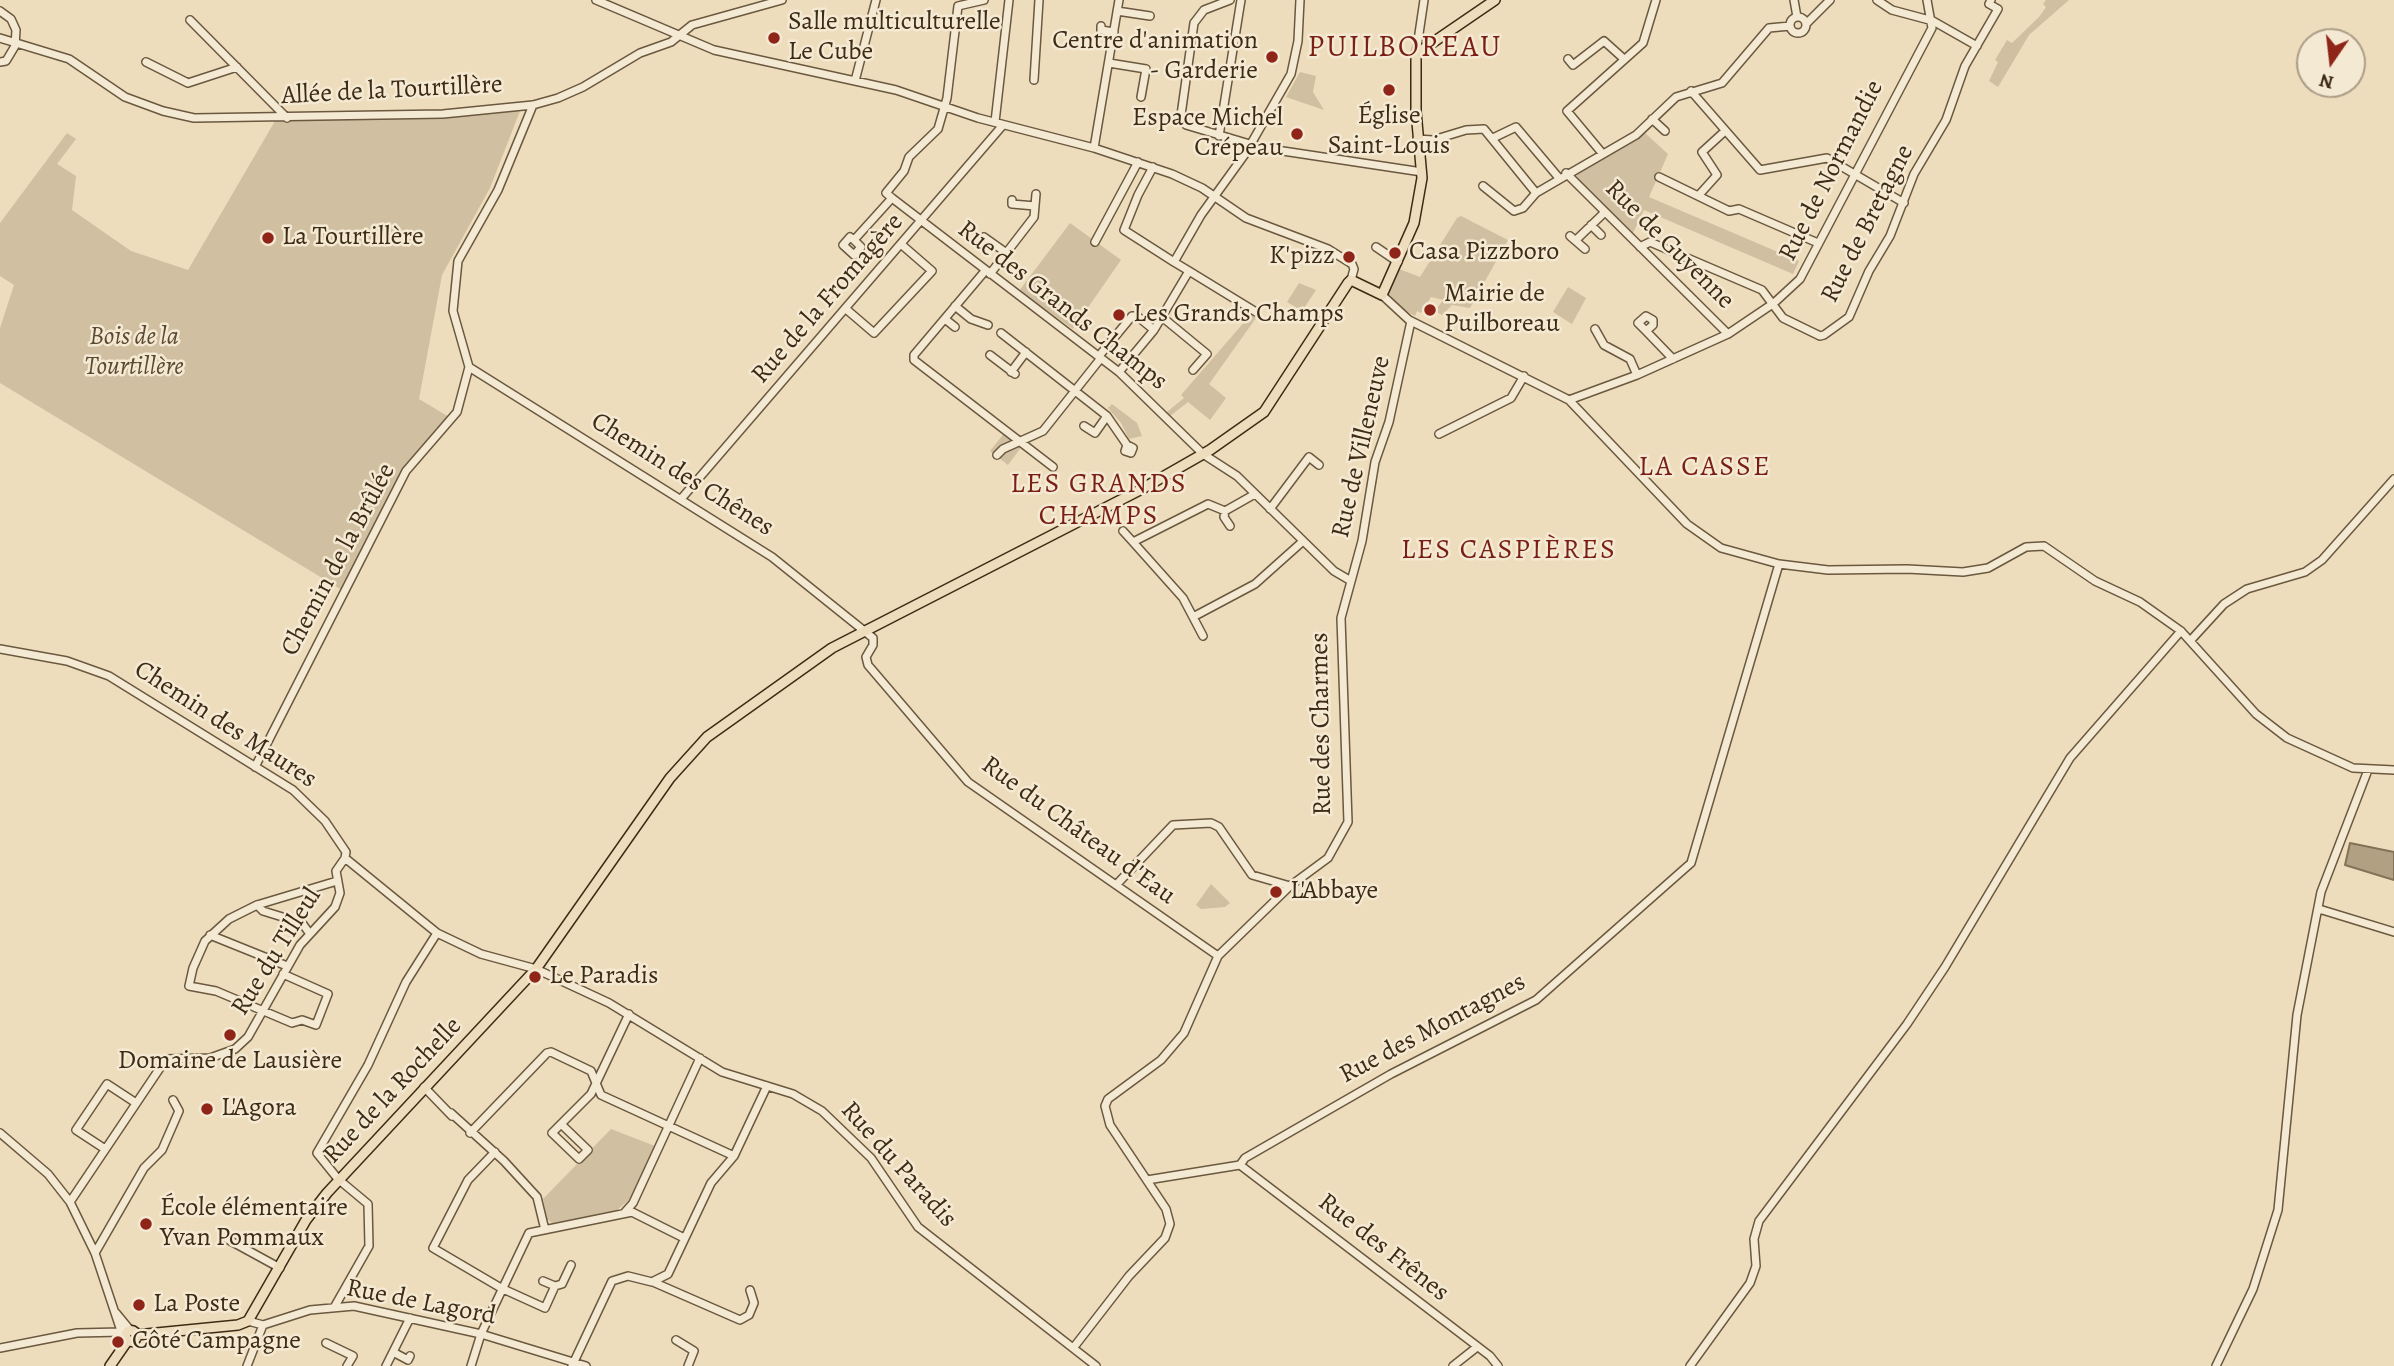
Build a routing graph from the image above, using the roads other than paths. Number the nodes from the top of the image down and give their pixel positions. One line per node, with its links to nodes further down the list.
1 (596, 0): 30 (street)
2 (782, 0): 30 (street, Allée de la Tourtillère)
3 (876, 0): 43 (street)
4 (984, 0): 47 (street)
5 (1009, 0): 50 (street)
6 (1039, 0): 42 (street)
7 (1119, 0): 20 (street)
8 (1230, 0): 53 (street)
9 (1241, 0): 53 (street)
10 (1300, 0): 56 (street)
11 (1424, 0): 29 (street)
12 (1495, 0): 32 (main road)
13 (1656, 0): 37 (street)
14 (1794, 0): 22 (street)
15 (1830, 0): 25 (street)
16 (1877, 0): 24 (street)
17 (1927, 0): 24 (street)
18 (1988, 1): 34 (street, Rue de Bretagne)
19 (0, 11): 33 (street)
20 (1117, 11): 21 (street); 28 (street)
21 (1150, 16)
22 (1797, 17): 25 (street); 27 (street)
23 (190, 20): 41 (street)
24 (1933, 21): 34 (street); 62 (street, Rue de Normandie)
25 (1806, 24): 27 (street)
26 (1101, 26): 28 (street)
27 (1790, 26): 44 (street)
28 (1114, 32): 40 (street)
29 (1420, 34): 32 (street); 35 (street)
30 (679, 35): 43 (street); 46 (street, Allée de la Tourtillère)
31 (0, 38): 33 (street, Allée de la Tourtillère)
32 (1434, 42): 35 (main road)
33 (15, 43): 38 (street); 48 (street, Allée de la Tourtillère)
34 (1977, 46): 72 (street, Rue de Bretagne)
35 (1416, 54): 55 (main road)
36 (1568, 59): 37 (street)
37 (1623, 60): 58 (street)
38 (0, 62)
39 (146, 62): 41 (street)
40 (1109, 63): 45 (street); 57 (street)
41 (237, 67): 48 (street)
42 (1034, 80)
43 (855, 81): 47 (street)
44 (1691, 91): 49 (street); 52 (street)
45 (1141, 97)
46 (533, 105): 48 (street, Allée de la Tourtillère); 111 (street)
47 (945, 106): 50 (street); 70 (street)
48 (287, 118)
49 (1653, 120): 51 (street); 58 (street)
50 (999, 124): 57 (street); 75 (street, Rue de la Fromagère)
51 (1665, 131)
52 (1725, 131): 62 (street); 68 (street)
53 (1219, 136): 56 (street)
54 (1493, 138): 55 (street); 63 (street, Rue de Guyenne); 66 (street)
55 (1417, 139): 61 (main road)
56 (1252, 143): 61 (street); 69 (street)
57 (1094, 148): 59 (street)
58 (1601, 153): 63 (street)
59 (1138, 162): 60 (street); 80 (street)
60 (1153, 167): 69 (street); 87 (street)
61 (1422, 172): 88 (main road)
62 (1854, 173): 72 (street); 81 (street, Rue de Normandie)
63 (1563, 176): 66 (street); 74 (street, Rue de Guyenne)
64 (1659, 177): 68 (street)
65 (1483, 186): 66 (street)
66 (1536, 193)
67 (1036, 194): 73 (street)
68 (1699, 195): 81 (street)
69 (1215, 197): 87 (street); 91 (street)
70 (892, 198): 75 (street, Rue des Grands Champs); 79 (street)
71 (1012, 200): 73 (street)
72 (1904, 203): 93 (street, Rue de Bretagne)
73 (1035, 206): 86 (street)
74 (1605, 212): 76 (street); 84 (street, Rue de Guyenne)
75 (922, 223): 82 (street, Rue de la Fromagère); 90 (street, Rue des Grands Champs)
76 (1591, 225): 77 (street); 85 (street)
77 (1601, 235)
78 (984, 237): 86 (street)
79 (854, 240)
80 (1095, 242)
81 (1818, 243): 93 (street, Rue de Normandie)
82 (902, 245): 95 (street, Rue de la Fromagère); 95 (street)
83 (1376, 247): 88 (street)
84 (1640, 247): 93 (street, Rue de Bretagne); 106 (street, Rue de Guyenne)
85 (1586, 249)
86 (1008, 254): 90 (street)
87 (1174, 261): 89 (street)
88 (1398, 261): 92 (main road)
89 (1189, 271): 96 (street); 97 (street)
90 (988, 272): 94 (street); 109 (street, Rue des Grands Champs)
91 (1351, 280): 92 (main road); 123 (main road, Rue de la Rochelle)
92 (1382, 295): 99 (street)
93 (1774, 303): 106 (street, Rue de Normandie)
94 (955, 306): 98 (street); 100 (street)
95 (846, 309): 129 (street, Rue de la Fromagère)
96 (1256, 312)
97 (1162, 317): 103 (street); 112 (street)
98 (945, 319): 101 (street); 121 (street)
99 (1411, 321): 115 (street); 137 (street, Rue de Villeneuve)
100 (988, 324)
101 (955, 327)
102 (1595, 328): 114 (street)
103 (1154, 330): 109 (street); 113 (street)
104 (1646, 331): 110 (street)
105 (1001, 333): 107 (street)
106 (1728, 334): 110 (street, Rue de Guyenne)
107 (1026, 352): 108 (street); 116 (street)
108 (990, 355)
109 (1100, 357): 113 (street, Rue des Grands Champs); 116 (street)
110 (1673, 359): 114 (street, Rue de Guyenne)
111 (469, 367): 129 (street, Chemin des Chênes); 144 (street, Chemin de la Brûlée)
112 (1193, 370)
113 (1119, 372): 123 (street, Rue des Grands Champs)
114 (1637, 375): 117 (street, Rue de Guyenne)
115 (1524, 376): 117 (street); 120 (street)
116 (1077, 389): 118 (street); 121 (street)
117 (1572, 402): 136 (street)
118 (1107, 416): 119 (street); 122 (street)
119 (1084, 426)
120 (1438, 434)
121 (1021, 440): 124 (street); 126 (street)
122 (1127, 445)
123 (1203, 454): 128 (street, Rue des Grands Champs); 139 (main road, Rue de la Rochelle)
124 (997, 455)
125 (1320, 465): 130 (street)
126 (1053, 467)
127 (2394, 480): 142 (street)
128 (1255, 494): 130 (street, Rue des Grands Champs); 131 (street)
129 (681, 499): 139 (street, Chemin des Chênes)
130 (1269, 509): 135 (street, Rue des Grands Champs)
131 (1225, 511): 132 (street); 134 (street)
132 (1230, 526)
133 (1123, 531): 134 (street)
134 (1133, 542): 138 (street)
135 (1302, 542): 137 (street, Rue des Grands Champs); 138 (street)
136 (1779, 564): 140 (street); 177 (street, Rue des Montagnes)
137 (1351, 581): 150 (street, Rue des Charmes)
138 (1193, 617): 141 (street)
139 (865, 630): 149 (street, Rue du Château d'Eau); 160 (main road, Rue de la Rochelle)
140 (2181, 631): 142 (street); 221 (street)
141 (1203, 636)
142 (2191, 640): 146 (street)
143 (0, 649): 144 (street, Chemin des Maures)
144 (255, 767): 147 (street, Chemin des Maures)
145 (2394, 770): 146 (street)
146 (2368, 771): 153 (street)
147 (345, 858): 148 (street, Rue du Tilleul); 157 (street, Chemin des Maures)
148 (337, 881): 151 (street); 156 (street, Rue du Tilleul)
149 (1117, 884): 150 (street); 159 (street, Rue du Château d'Eau)
150 (1290, 886): 159 (street, Rue des Charmes)
151 (275, 900): 152 (street); 154 (street)
152 (257, 905): 154 (street); 158 (street)
153 (2319, 909): 155 (street); 222 (street)
154 (271, 914): 156 (street)
155 (2394, 932)
156 (310, 933): 161 (street, Rue du Tilleul)
157 (437, 933): 160 (street, Chemin des Maures); 178 (street)
158 (210, 935): 161 (street); 162 (street)
159 (1218, 956): 179 (street)
160 (536, 969): 163 (street, Rue du Paradis); 167 (main road, Rue de la Rochelle)
161 (285, 970): 162 (street, Rue du Tilleul); 162 (street)
162 (262, 1010): 169 (street, Rue du Tilleul)
163 (629, 1014): 164 (street, Rue du Paradis); 165 (street)
164 (700, 1058): 166 (street, Rue du Paradis); 171 (street)
165 (596, 1085): 170 (street); 171 (street); 172 (street)
166 (767, 1086): 176 (street); 205 (street, Rue du Paradis)
167 (424, 1087): 172 (street); 178 (main road, Rue de la Rochelle)
168 (173, 1100): 187 (street)
169 (135, 1103): 174 (street); 174 (street)
170 (561, 1124): 170 (street)
171 (668, 1126): 176 (street); 181 (street)
172 (471, 1132): 175 (street)
173 (0, 1133): 180 (street)
174 (104, 1149): 180 (street)
175 (494, 1154): 184 (street); 194 (street)
176 (734, 1156): 185 (street)
177 (1241, 1165): 179 (street, Rue des Montagnes); 206 (street, Rue des Frênes)
178 (338, 1179): 189 (main road, Rue de la Rochelle); 197 (street)
179 (1147, 1180): 205 (street)
180 (70, 1202): 187 (street)
181 (633, 1203): 182 (street); 183 (street)
182 (625, 1212): 183 (street); 184 (street)
183 (635, 1212): 185 (street)
184 (545, 1230): 194 (street)
185 (684, 1238): 190 (street)
186 (227, 1239): 189 (street)
187 (96, 1253): 201 (street)
188 (571, 1265): 193 (street)
189 (280, 1268): 199 (main road, Rue de la Rochelle)
190 (668, 1274): 192 (street); 195 (street)
191 (543, 1281): 193 (street)
192 (652, 1282): 195 (street); 210 (street)
193 (555, 1286): 194 (street)
194 (501, 1288): 202 (street)
195 (669, 1288): 196 (street)
196 (751, 1290)
197 (335, 1306): 198 (street, Rue de Lagord); 200 (street, Rue de Lagord)
198 (411, 1318): 202 (street, Rue de Lagord); 208 (street)
199 (248, 1321): 200 (street, Rue de Lagord); 201 (main road)
200 (263, 1325): 212 (street)
201 (125, 1332): 207 (street); 211 (main road)
202 (481, 1334): 210 (street, Rue de Lagord); 215 (street)
203 (676, 1340): 217 (street)
204 (326, 1343): 213 (street)
205 (1074, 1347): 218 (street, Rue du Paradis)
206 (1477, 1347): 219 (street); 220 (street, Rue des Frênes)
207 (0, 1348)
208 (393, 1352): 209 (street); 214 (street)
209 (410, 1356)
210 (573, 1364): 216 (street, Rue de Lagord)
211 (110, 1366)
212 (247, 1366)
213 (347, 1366)
214 (386, 1366)
215 (471, 1366)
216 (586, 1366)
217 (688, 1366)
218 (1096, 1366)
219 (1453, 1366)
220 (1498, 1366)
221 (1690, 1366)
222 (2216, 1366)

